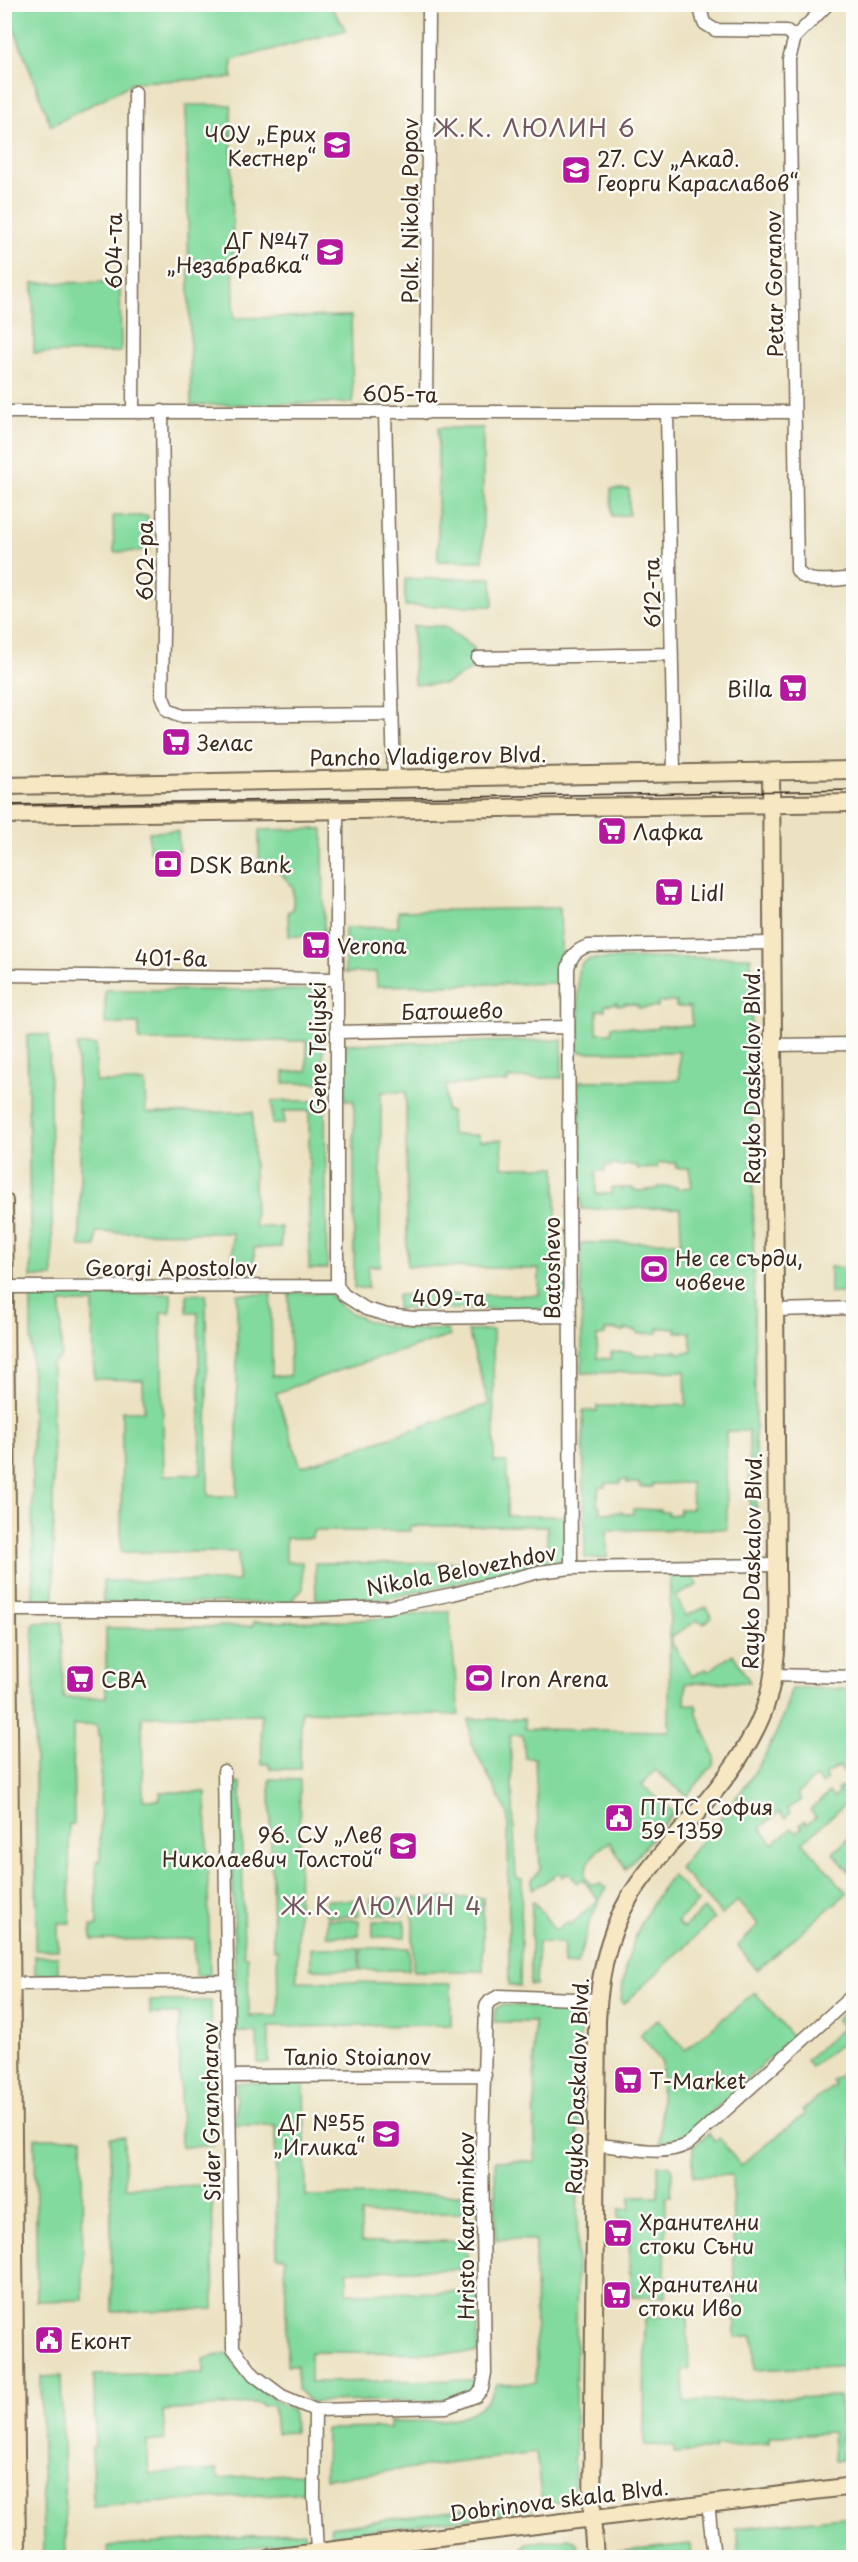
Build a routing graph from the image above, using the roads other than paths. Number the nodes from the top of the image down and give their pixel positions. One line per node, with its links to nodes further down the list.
1 (699, 4): 4 (street)
2 (828, 4): 4 (street)
3 (429, 10): 10 (street, Polk. Nikola Popov)
4 (795, 37): 11 (street, Petar Goranov)
5 (135, 92): 6 (street, 604-та)
6 (132, 410): 7 (street, 605-та); 8 (street, 605-та)
7 (162, 411): 9 (street, 605-та); 16 (street, 602-ра)
8 (4, 412)
9 (385, 412): 10 (street, 605-та); 16 (street)
10 (426, 412): 12 (street, 605-та)
11 (794, 412): 12 (street, 605-та); 13 (street, Petar Goranov)
12 (667, 413): 14 (street, 612-та)
13 (854, 578)
14 (672, 654): 15 (street); 18 (street, 612-та)
15 (478, 658)
16 (391, 714): 20 (street)
17 (854, 770): 19 (street, Pancho Vladigerov Blvd.)
18 (674, 772): 19 (street, Pancho Vladigerov Blvd.); 20 (street, Pancho Vladigerov Blvd.)
19 (771, 772): 23 (street, Rayko Daskalov Blvd.)
20 (394, 779): 21 (street, Pancho Vladigerov Blvd.)
21 (4, 786)
22 (854, 803): 23 (street)
23 (771, 804): 24 (street); 26 (street, Rayko Daskalov Blvd.)
24 (337, 810): 25 (street); 28 (street, Gene Teliyski)
25 (4, 814)
26 (772, 943): 29 (street, Batoshevo); 32 (street, Rayko Daskalov Blvd.)
27 (4, 975): 28 (street, 401-ва)
28 (337, 978): 30 (street, Gene Teliyski)
29 (568, 1027): 30 (street, Батошево); 38 (street, Batoshevo)
30 (337, 1032): 34 (street, Gene Teliyski)
31 (854, 1044): 32 (street)
32 (773, 1045): 37 (street, Rayko Daskalov Blvd.)
33 (4, 1201): 35 (street)
34 (337, 1286): 35 (street, Georgi Apostolov); 38 (street, 409-та)
35 (6, 1287): 41 (street)
36 (854, 1308): 37 (street)
37 (775, 1310): 39 (street, Rayko Daskalov Blvd.)
38 (570, 1316): 40 (street, Batoshevo)
39 (777, 1565): 40 (street, Nikola Belovezhdov); 42 (street, Rayko Daskalov Blvd.)
40 (571, 1568): 41 (street, Nikola Belovezhdov)
41 (8, 1610): 44 (street)
42 (773, 1675): 43 (street); 49 (street, Rayko Daskalov Blvd.)
43 (854, 1677)
44 (7, 1702): 47 (street)
45 (224, 1771): 46 (street, Sider Grancharov)
46 (227, 1981): 47 (street); 51 (street, Sider Grancharov)
47 (11, 1984): 53 (street)
48 (854, 1994): 52 (street)
49 (598, 2000): 50 (street, Hristo Karaminkov); 52 (street, Rayko Daskalov Blvd.)
50 (485, 2074): 51 (street, Tanio Stoianov); 54 (street, Hristo Karaminkov)
51 (229, 2076): 54 (street, Sider Grancharov)
52 (596, 2145): 57 (street, Rayko Daskalov Blvd.)
53 (9, 2277): 59 (street)
54 (315, 2410): 58 (street)
55 (854, 2486): 56 (street, Dobrinova skala Blvd.)
56 (708, 2503): 57 (street, Dobrinova skala Blvd.); 62 (street)
57 (592, 2517): 58 (street, Dobrinova skala Blvd.); 61 (street, Rayko Daskalov Blvd.)
58 (317, 2551): 60 (street, Dobrinova skala Blvd.)
59 (17, 2558)
60 (270, 2558)
61 (595, 2558)
62 (714, 2558)

